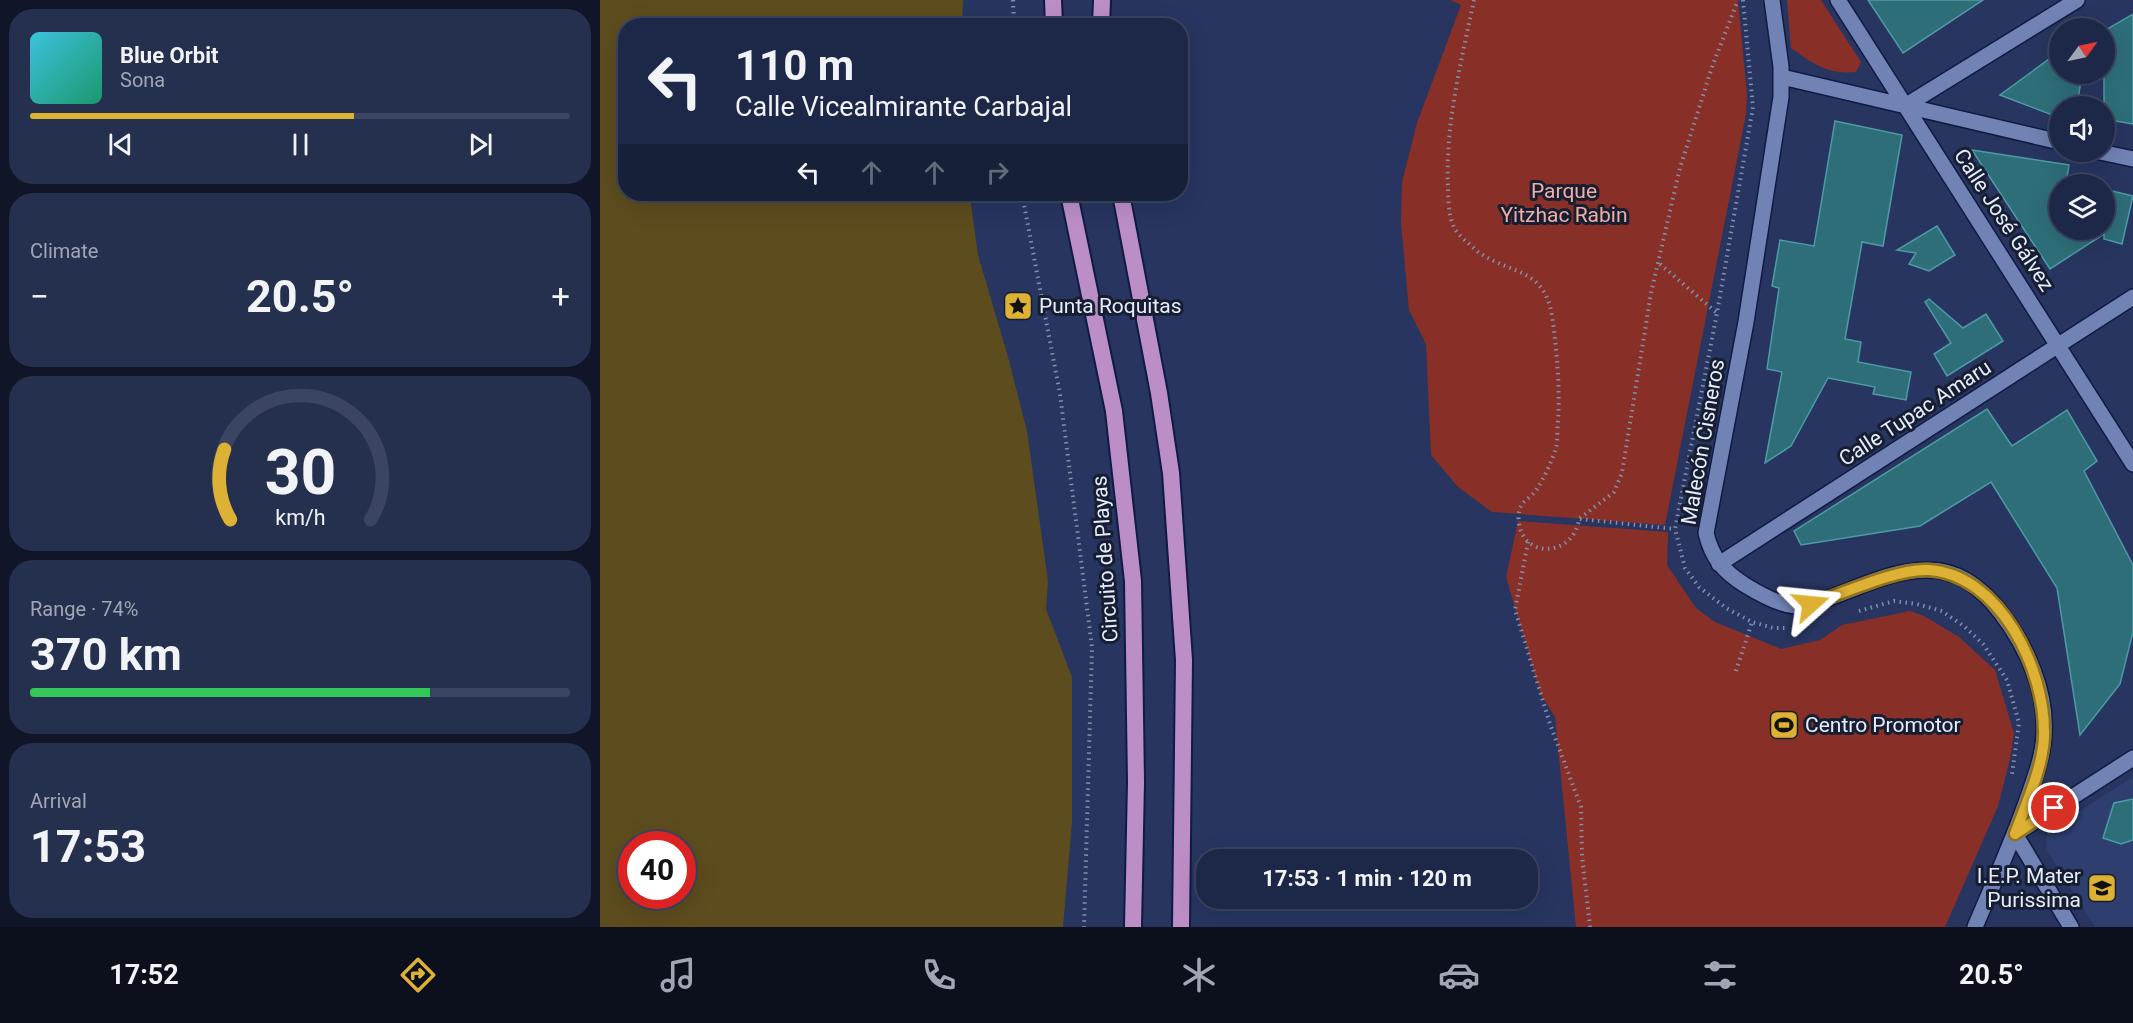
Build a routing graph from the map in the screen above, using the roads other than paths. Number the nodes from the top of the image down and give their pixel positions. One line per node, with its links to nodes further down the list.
1 (1053, 0): 6 (highway)
2 (1101, 0): 7 (highway)
3 (1772, 0): 8 (street, Malecón Cisneros)
4 (1838, 0): 9 (street, Calle José Gálvez)
5 (2077, 0): 9 (street)
6 (1054, 18)
7 (1101, 18)
8 (1782, 77): 9 (street); 18 (street, Malecón Cisneros)
9 (1905, 106): 10 (street); 16 (street, Calle José Gálvez)
10 (2049, 139)
11 (2115, 155): 12 (street)
12 (2133, 159)
13 (1070, 201): 21 (highway, Circuito de Playas)
14 (1122, 201): 22 (highway)
15 (2133, 297): 16 (street, Calle Tupac Amaru)
16 (2058, 345): 17 (street, Calle José Gálvez); 18 (street, Calle Tupac Amaru)
17 (2133, 464)
18 (1719, 564): 20 (street, Malecón Cisneros)
19 (2133, 758): 20 (street)
20 (2015, 834): 23 (street, Malecón Cisneros); 24 (street)
21 (1133, 927)
22 (1181, 927)
23 (1975, 927)
24 (2071, 927)

